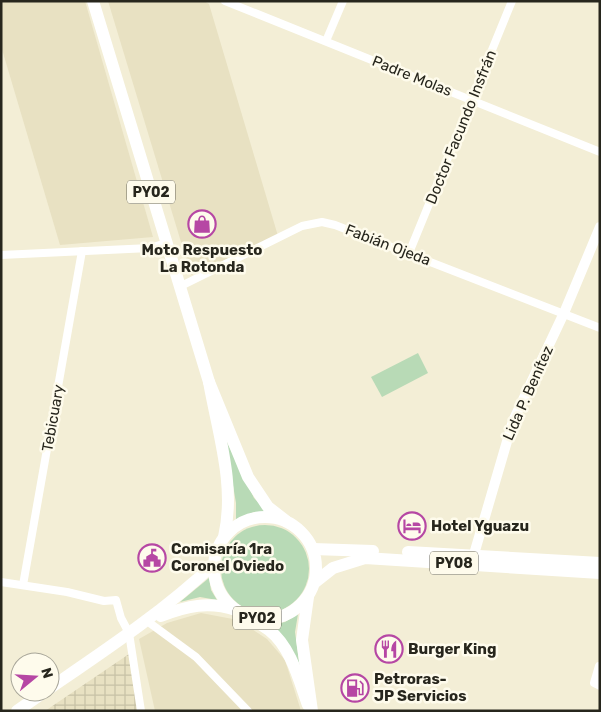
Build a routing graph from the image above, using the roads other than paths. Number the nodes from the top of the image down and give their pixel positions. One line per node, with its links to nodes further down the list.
1 (93, 1): 9 (main road, PY02)
2 (225, 1): 5 (street, Padre Molas)
3 (343, 1): 5 (street)
4 (512, 1): 6 (street, Doctor Facundo Insfrán)
5 (326, 41): 6 (street, Padre Molas)
6 (471, 100): 7 (street, Padre Molas); 11 (street, Doctor Facundo Insfrán)
7 (600, 152)
8 (600, 227): 14 (street, Lida P. Benítez)
9 (166, 243): 10 (street); 13 (main road, PY02)
10 (82, 251): 12 (street); 25 (street, Tebicuary)
11 (409, 253): 13 (street, Fabián Ojeda); 14 (street, Fabián Ojeda)
12 (1, 255)
13 (179, 287): 16 (main road, PY02)
14 (564, 313): 15 (street, Fabián Ojeda); 20 (street, Lida P. Benítez)
15 (600, 328)
16 (209, 382): 17 (main road, PY02); 18 (main road, PY02)
17 (286, 521): 18 (main road, PY02); 19 (main road, PY02)
18 (224, 538): 22 (main road, PY02)
19 (313, 549): 20 (main road, PY08); 26 (main road, PY02)
20 (472, 559): 21 (main road, PY08); 23 (main road, PY08); 26 (main road, PY08)
21 (600, 563)
22 (214, 564): 27 (main road, PY02); 28 (main road)
23 (600, 573)
24 (1, 582): 25 (street)
25 (23, 585): 29 (street)
26 (312, 588): 27 (main road, PY02); 37 (main road, PY02)
27 (239, 612): 28 (main road); 37 (main road, PY02)
28 (147, 621): 29 (main road); 36 (street)
29 (129, 633): 31 (main road); 35 (street)
30 (599, 666): 32 (street)
31 (60, 681)
32 (600, 686)
33 (30, 702): 34 (main road)
34 (17, 711)
35 (141, 711)
36 (248, 711)
37 (311, 711)

